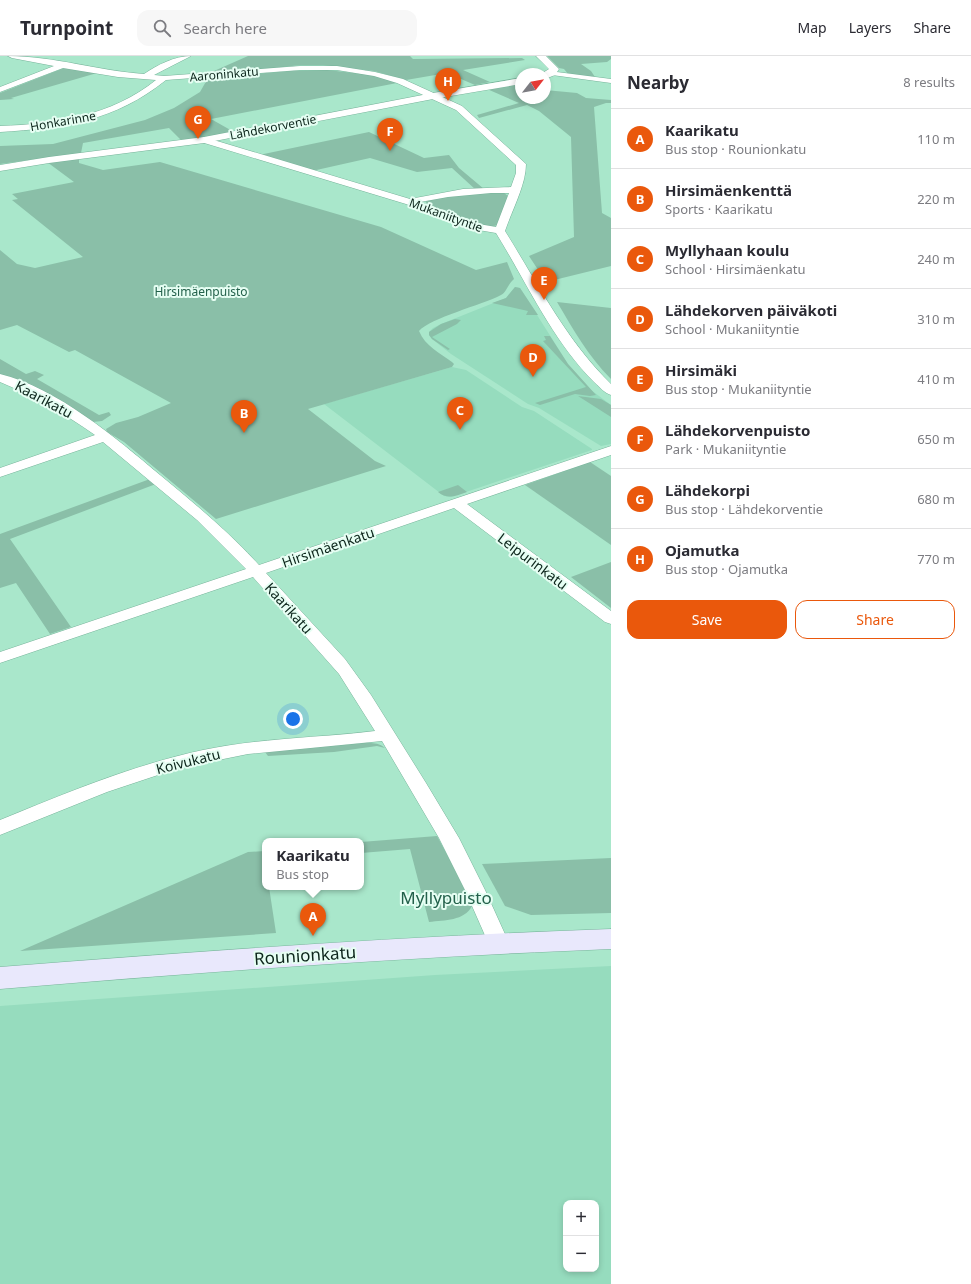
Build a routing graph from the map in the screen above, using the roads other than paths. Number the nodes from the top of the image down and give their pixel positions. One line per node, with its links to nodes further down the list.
1 (12, 56): 4 (street, Aaroninkatu)
2 (187, 56): 7 (street)
3 (541, 56): 5 (street)
4 (64, 65): 7 (street, Aaroninkatu); 11 (street)
5 (551, 71)
6 (551, 74): 9 (street)
7 (146, 77): 8 (street, Aaroninkatu)
8 (164, 78): 12 (street, Aaroninkatu); 13 (street, Honkarinne)
9 (611, 81)
10 (515, 82): 12 (street, Lähdekorventie)
11 (0, 90)
12 (433, 96): 14 (street, Lähdekorventie); 16 (street, Aaroninkatu)
13 (0, 129)
14 (204, 140): 15 (street, Lähdekorventie); 17 (street, Mukaniityntie)
15 (0, 168)
16 (516, 190): 17 (street); 18 (street)
17 (410, 202): 18 (street, Mukaniityntie)
18 (500, 231): 20 (street, Mukaniityntie)
19 (0, 378): 21 (street, Kaarikatu)
20 (611, 391)
21 (106, 436): 23 (street); 25 (street, Kaarikatu)
22 (611, 450): 24 (street, Hirsimäenkatu)
23 (0, 473)
24 (456, 503): 25 (street, Hirsimäenkatu); 26 (street, Leipurinkatu)
25 (256, 572): 27 (street, Hirsimäenkatu); 28 (street, Kaarikatu)
26 (611, 618)
27 (0, 658)
28 (387, 735): 29 (street, Koivukatu); 31 (street, Kaarikatu)
29 (0, 828)
30 (611, 939): 31 (main road, Rounionkatu)
31 (498, 943): 32 (main road, Rounionkatu)
32 (0, 978)

